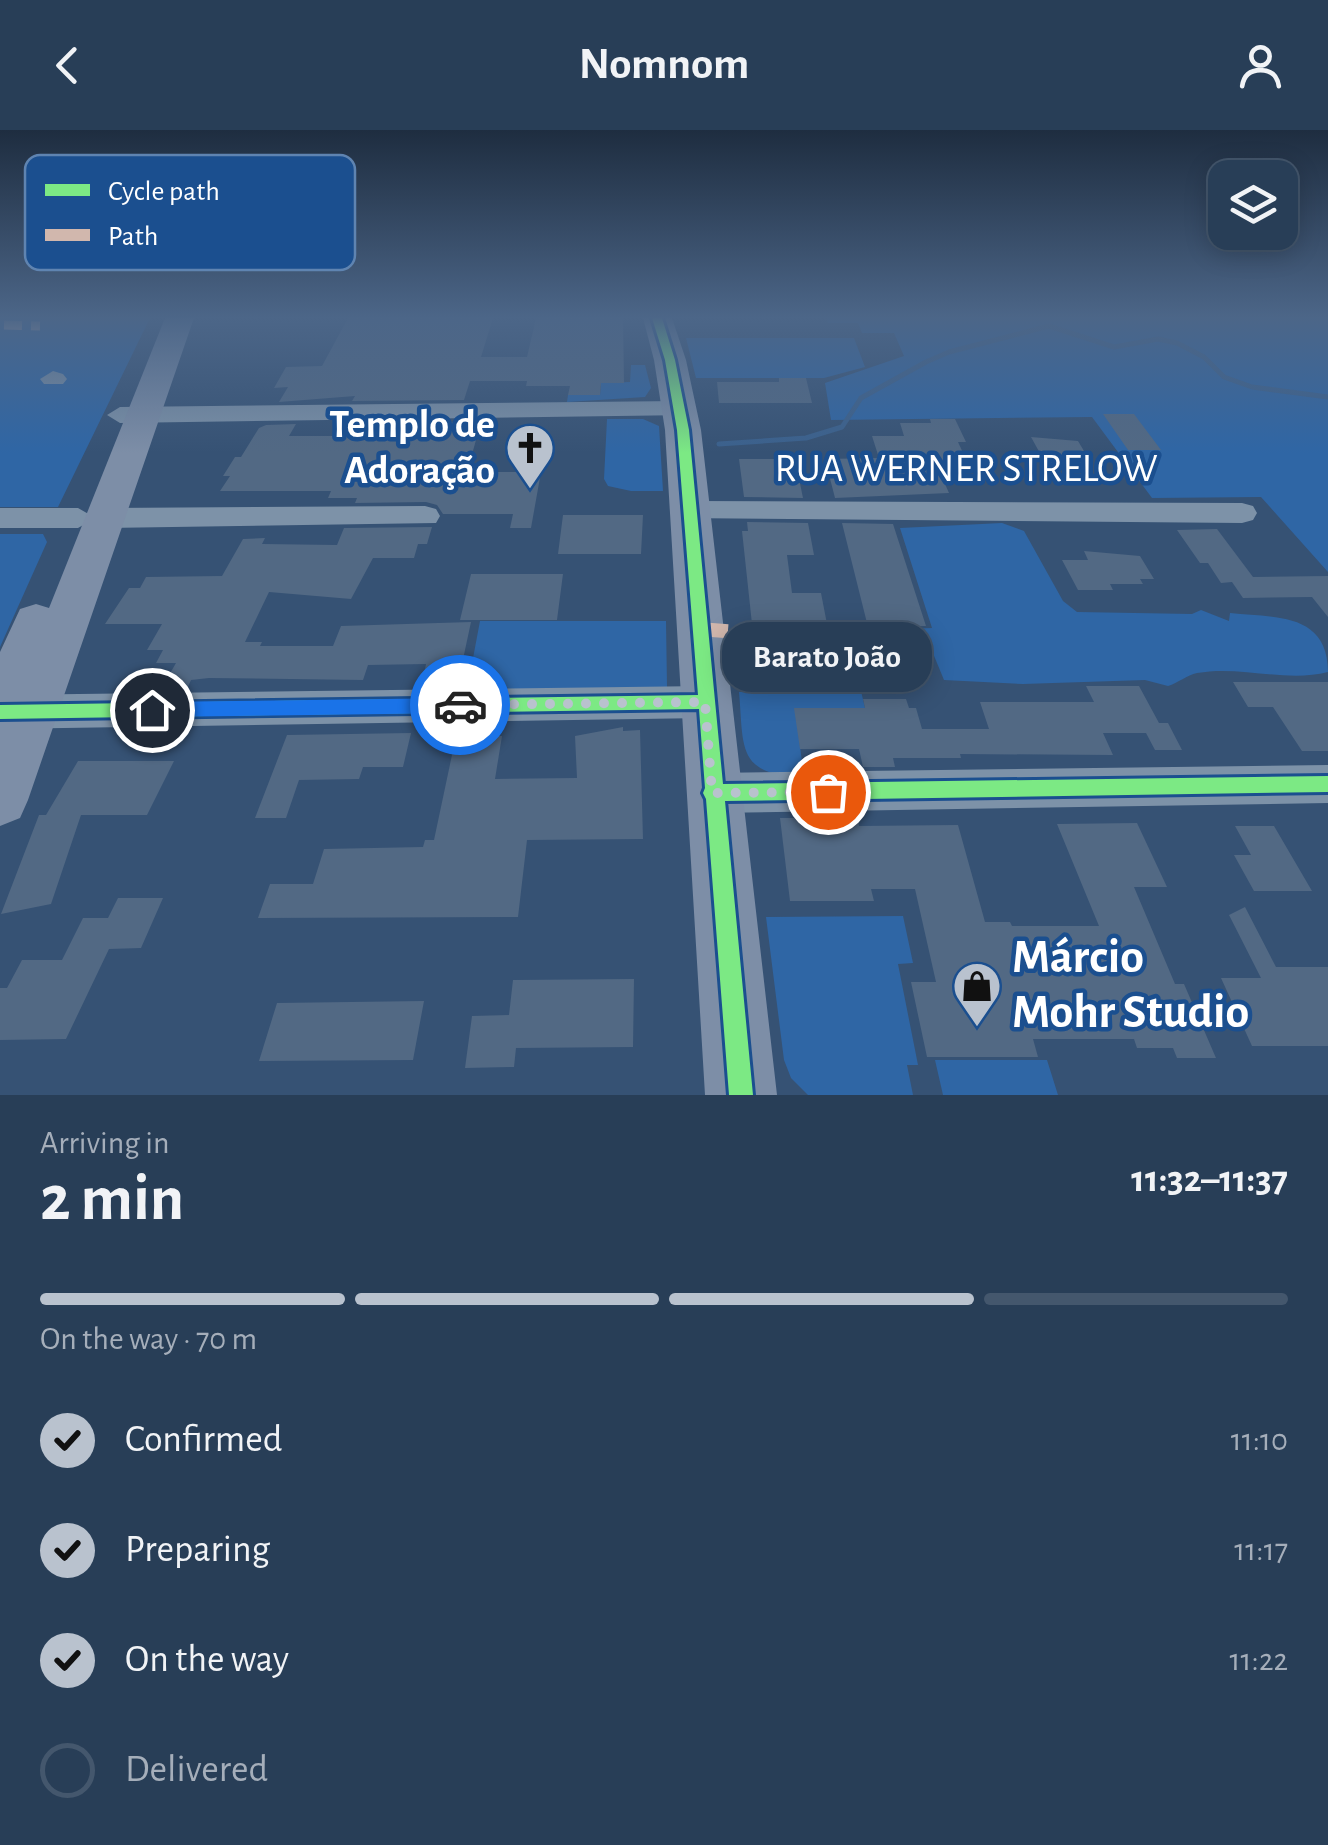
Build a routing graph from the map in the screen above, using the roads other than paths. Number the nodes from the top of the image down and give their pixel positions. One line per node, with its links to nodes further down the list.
1 (147, 363): 5 (main road)
2 (158, 363): 5 (main road)
3 (668, 363): 4 (main road)
4 (680, 409): 5 (street); 6 (main road)
5 (133, 415): 10 (main road)
6 (690, 511): 7 (street, RUA WERNER STRELOW); 11 (main road)
7 (1242, 512)
8 (425, 516): 10 (street)
9 (0, 518): 10 (street)
10 (92, 518): 12 (main road)
11 (705, 702): 12 (street); 14 (main road)
12 (12, 711): 15 (main road)
13 (1328, 784): 14 (street)
14 (712, 793): 16 (main road)
15 (0, 800)
16 (741, 1095)

